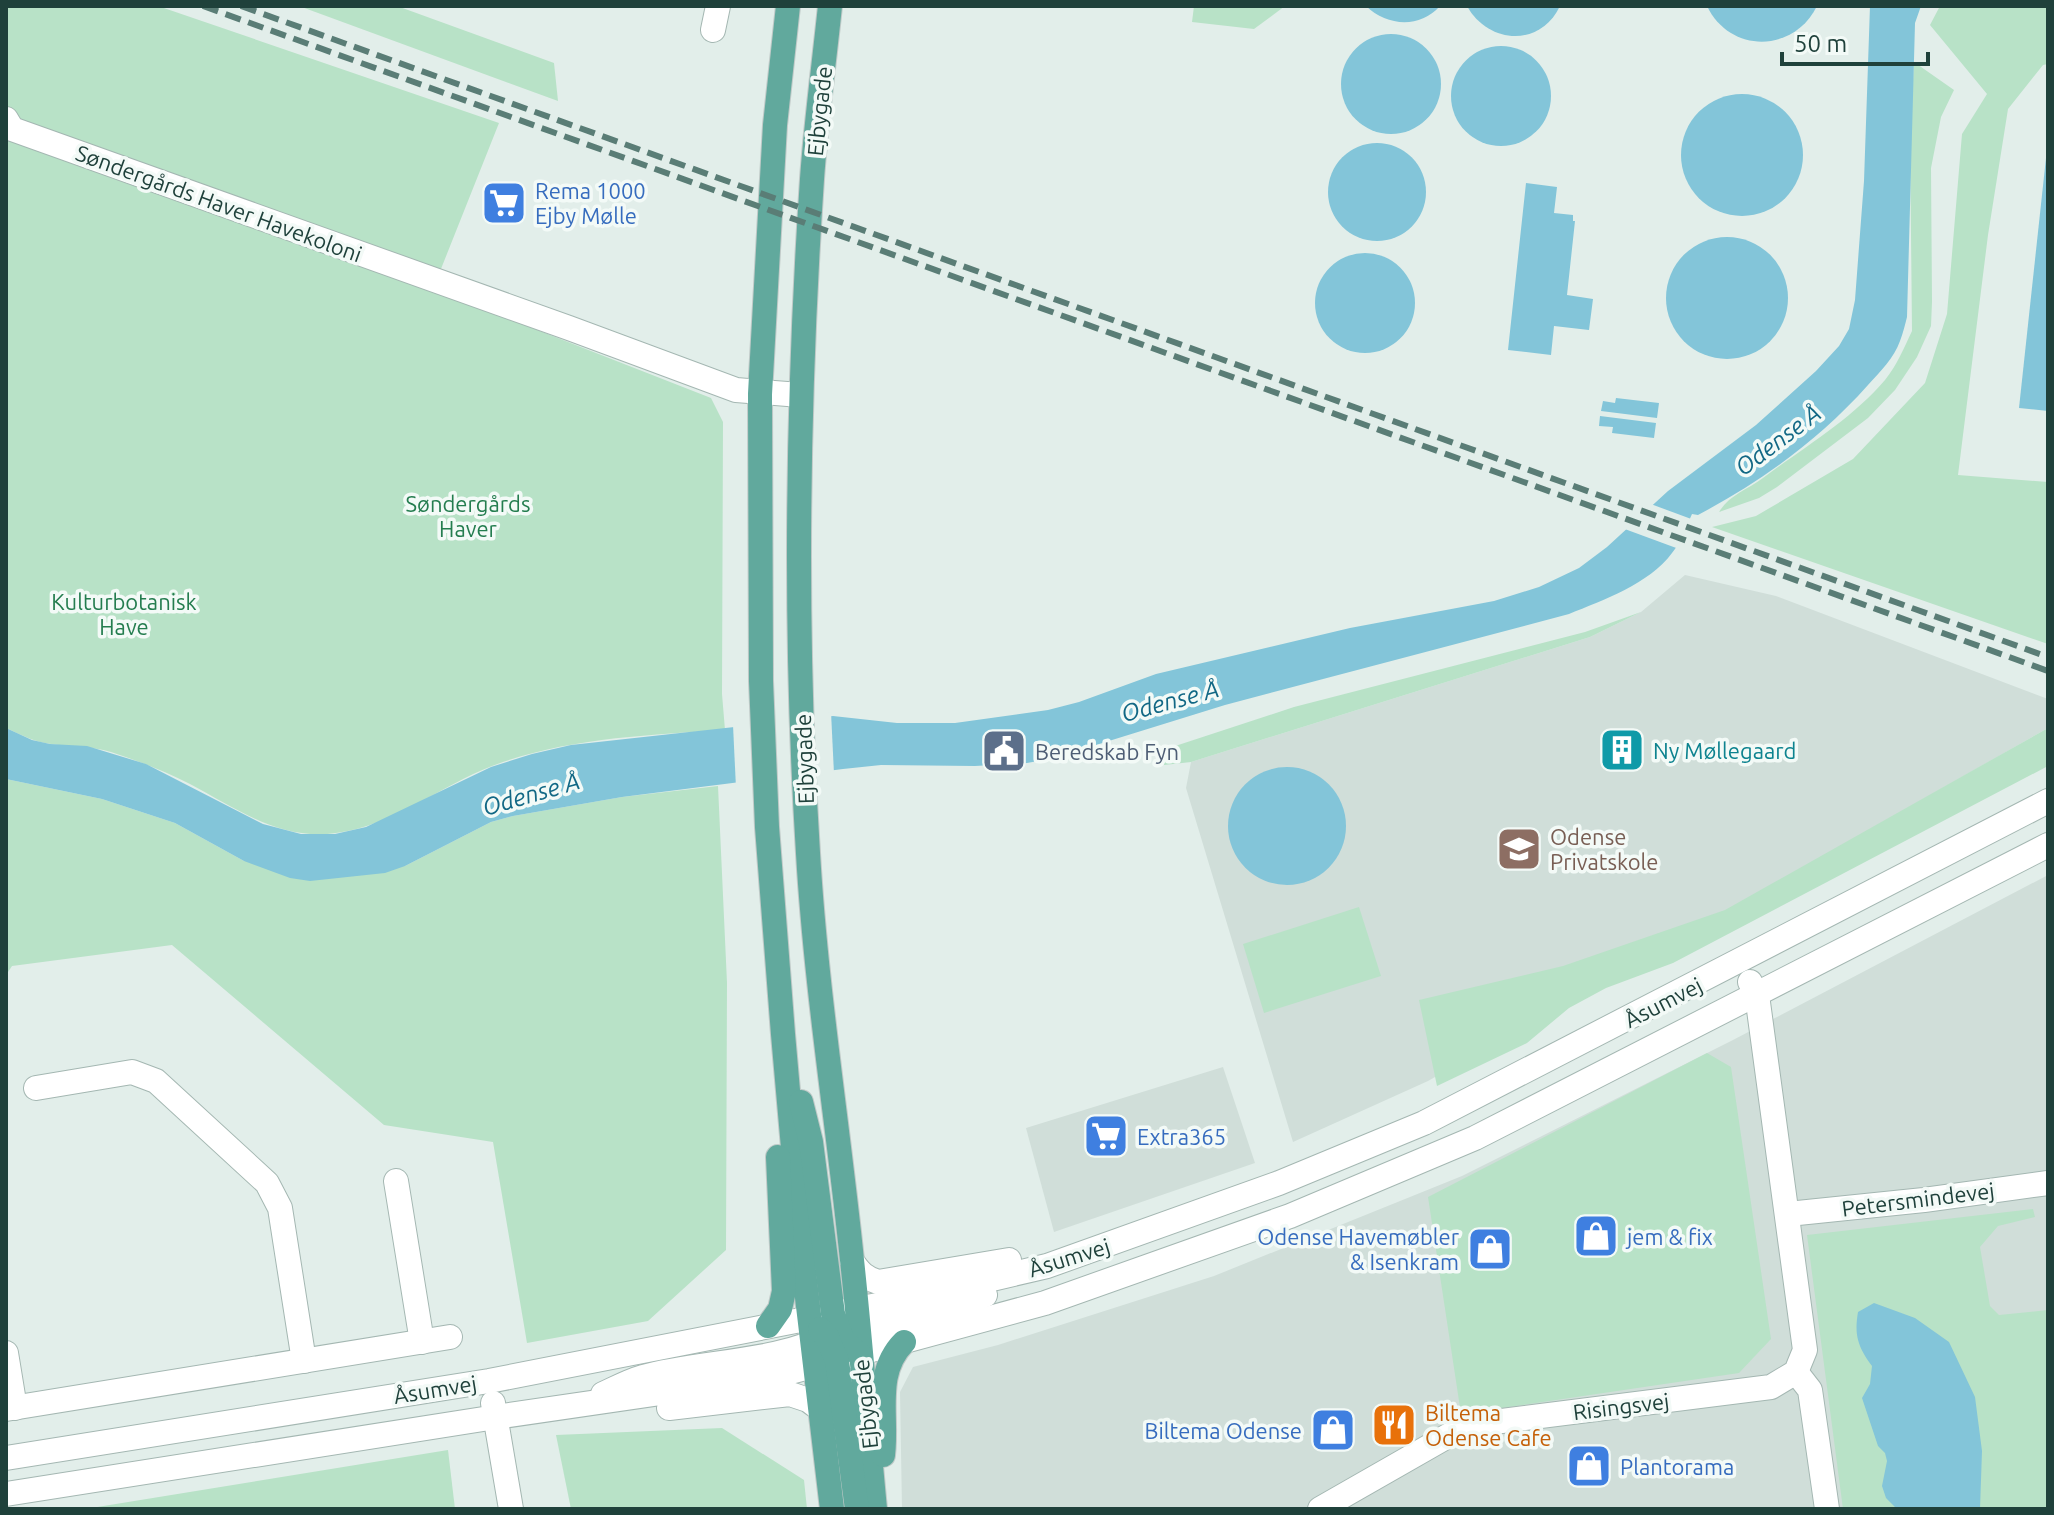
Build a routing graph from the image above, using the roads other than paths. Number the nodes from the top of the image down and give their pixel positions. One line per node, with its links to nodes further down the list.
1 (788, 6): 4 (main road, Ejbygade)
2 (830, 6): 5 (main road, Ejbygade)
3 (6, 119): 4 (street, Søndergårds Haver Havekoloni)
4 (760, 394): 5 (street); 10 (main road, Ejbygade)
5 (800, 395): 15 (main road, Ejbygade)
6 (2048, 801): 8 (street, Åsumvej)
7 (2048, 845): 9 (street, Åsumvej)
8 (1740, 963): 9 (street); 16 (street, Åsumvej)
9 (1757, 995): 14 (street); 21 (street, Åsumvej)
10 (783, 1034): 17 (main road); 19 (main road, Ejbygade)
11 (36, 1088): 23 (street)
12 (396, 1181): 20 (street)
13 (2048, 1183): 14 (street, Petersmindevej)
14 (1788, 1214): 24 (street)
15 (852, 1261): 16 (street); 19 (main road, Ejbygade)
16 (1047, 1266): 19 (street, Åsumvej)
17 (768, 1326): 19 (street, Åsumvej); 25 (street, Åsumvej)
18 (450, 1337): 20 (street)
19 (835, 1338): 21 (street, Åsumvej); 26 (street); 28 (main road, Ejbygade); 34 (main road); 35 (main road, Ejbygade)
20 (422, 1342): 23 (street)
21 (904, 1342): 35 (main road)
22 (6, 1353): 27 (street)
23 (304, 1361): 27 (street)
24 (1796, 1372): 36 (street, Risingsvej); 37 (street)
25 (489, 1381): 29 (street); 30 (street, Åsumvej)
26 (578, 1404): 28 (street); 29 (street, Åsumvej)
27 (10, 1408)
28 (820, 1409): 33 (main road, Ejbygade)
29 (496, 1417): 31 (street, Åsumvej); 32 (street)
30 (6, 1458)
31 (6, 1494)
32 (511, 1509)
33 (832, 1509)
34 (857, 1509)
35 (876, 1509)
36 (1320, 1509)
37 (1827, 1509)

